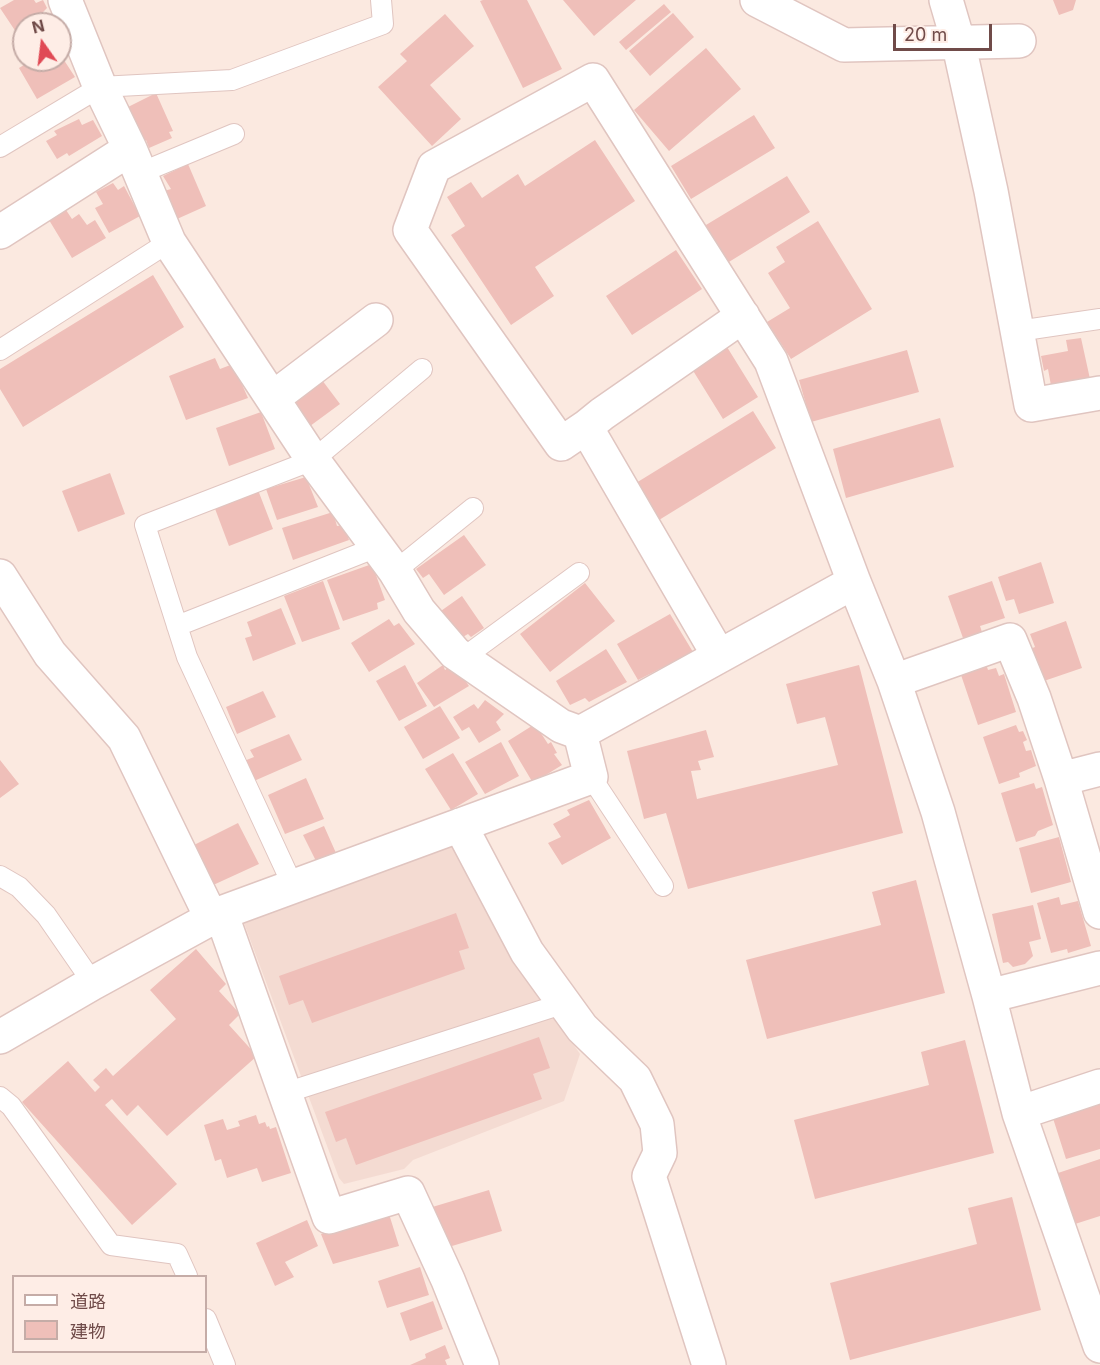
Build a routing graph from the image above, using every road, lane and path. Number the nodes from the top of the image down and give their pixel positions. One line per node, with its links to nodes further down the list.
1 (65, 0): 7 (street)
2 (381, 0): 7 (lane)
3 (757, 0): 5 (street)
4 (946, 0): 5 (street)
5 (958, 41): 6 (street); 16 (street)
6 (1019, 41)
7 (100, 87): 9 (lane); 10 (street)
8 (234, 134): 10 (lane)
9 (0, 147)
10 (135, 161): 11 (street); 12 (street)
11 (0, 232)
12 (169, 242): 17 (lane); 20 (street)
13 (743, 316): 21 (street); 21 (street); 27 (street)
14 (1100, 319): 16 (lane)
15 (376, 320): 20 (street)
16 (1018, 332): 19 (street)
17 (0, 350)
18 (422, 369): 22 (lane)
19 (1100, 393)
20 (273, 398): 22 (street)
21 (586, 427): 29 (street)
22 (312, 459): 24 (street); 28 (lane)
23 (473, 508): 24 (lane)
24 (386, 559): 28 (lane); 30 (street)
25 (579, 573): 30 (lane)
26 (0, 576): 41 (street)
27 (854, 582): 29 (street); 31 (street)
28 (177, 626): 38 (lane)
29 (719, 656): 32 (street)
30 (463, 658): 32 (street)
31 (894, 681): 35 (street); 44 (street)
32 (580, 733): 34 (street)
33 (1100, 768): 35 (street)
34 (591, 777): 36 (street); 39 (lane)
35 (1061, 779): 40 (street)
36 (460, 825): 38 (street); 45 (street)
37 (0, 876): 43 (lane)
38 (293, 886): 41 (street)
39 (663, 886)
40 (1100, 912)
41 (217, 916): 43 (street); 48 (street)
42 (1100, 968): 44 (street)
43 (93, 983): 46 (street)
44 (989, 996): 50 (street)
45 (564, 1003): 48 (lane); 56 (street)
46 (0, 1037)
47 (1100, 1086): 50 (street)
48 (285, 1093): 55 (street)
49 (0, 1097): 51 (lane)
50 (1019, 1113): 53 (street)
51 (187, 1275)
52 (207, 1321): 54 (lane)
53 (1100, 1346)
54 (225, 1365)
55 (482, 1365)
56 (708, 1365)

